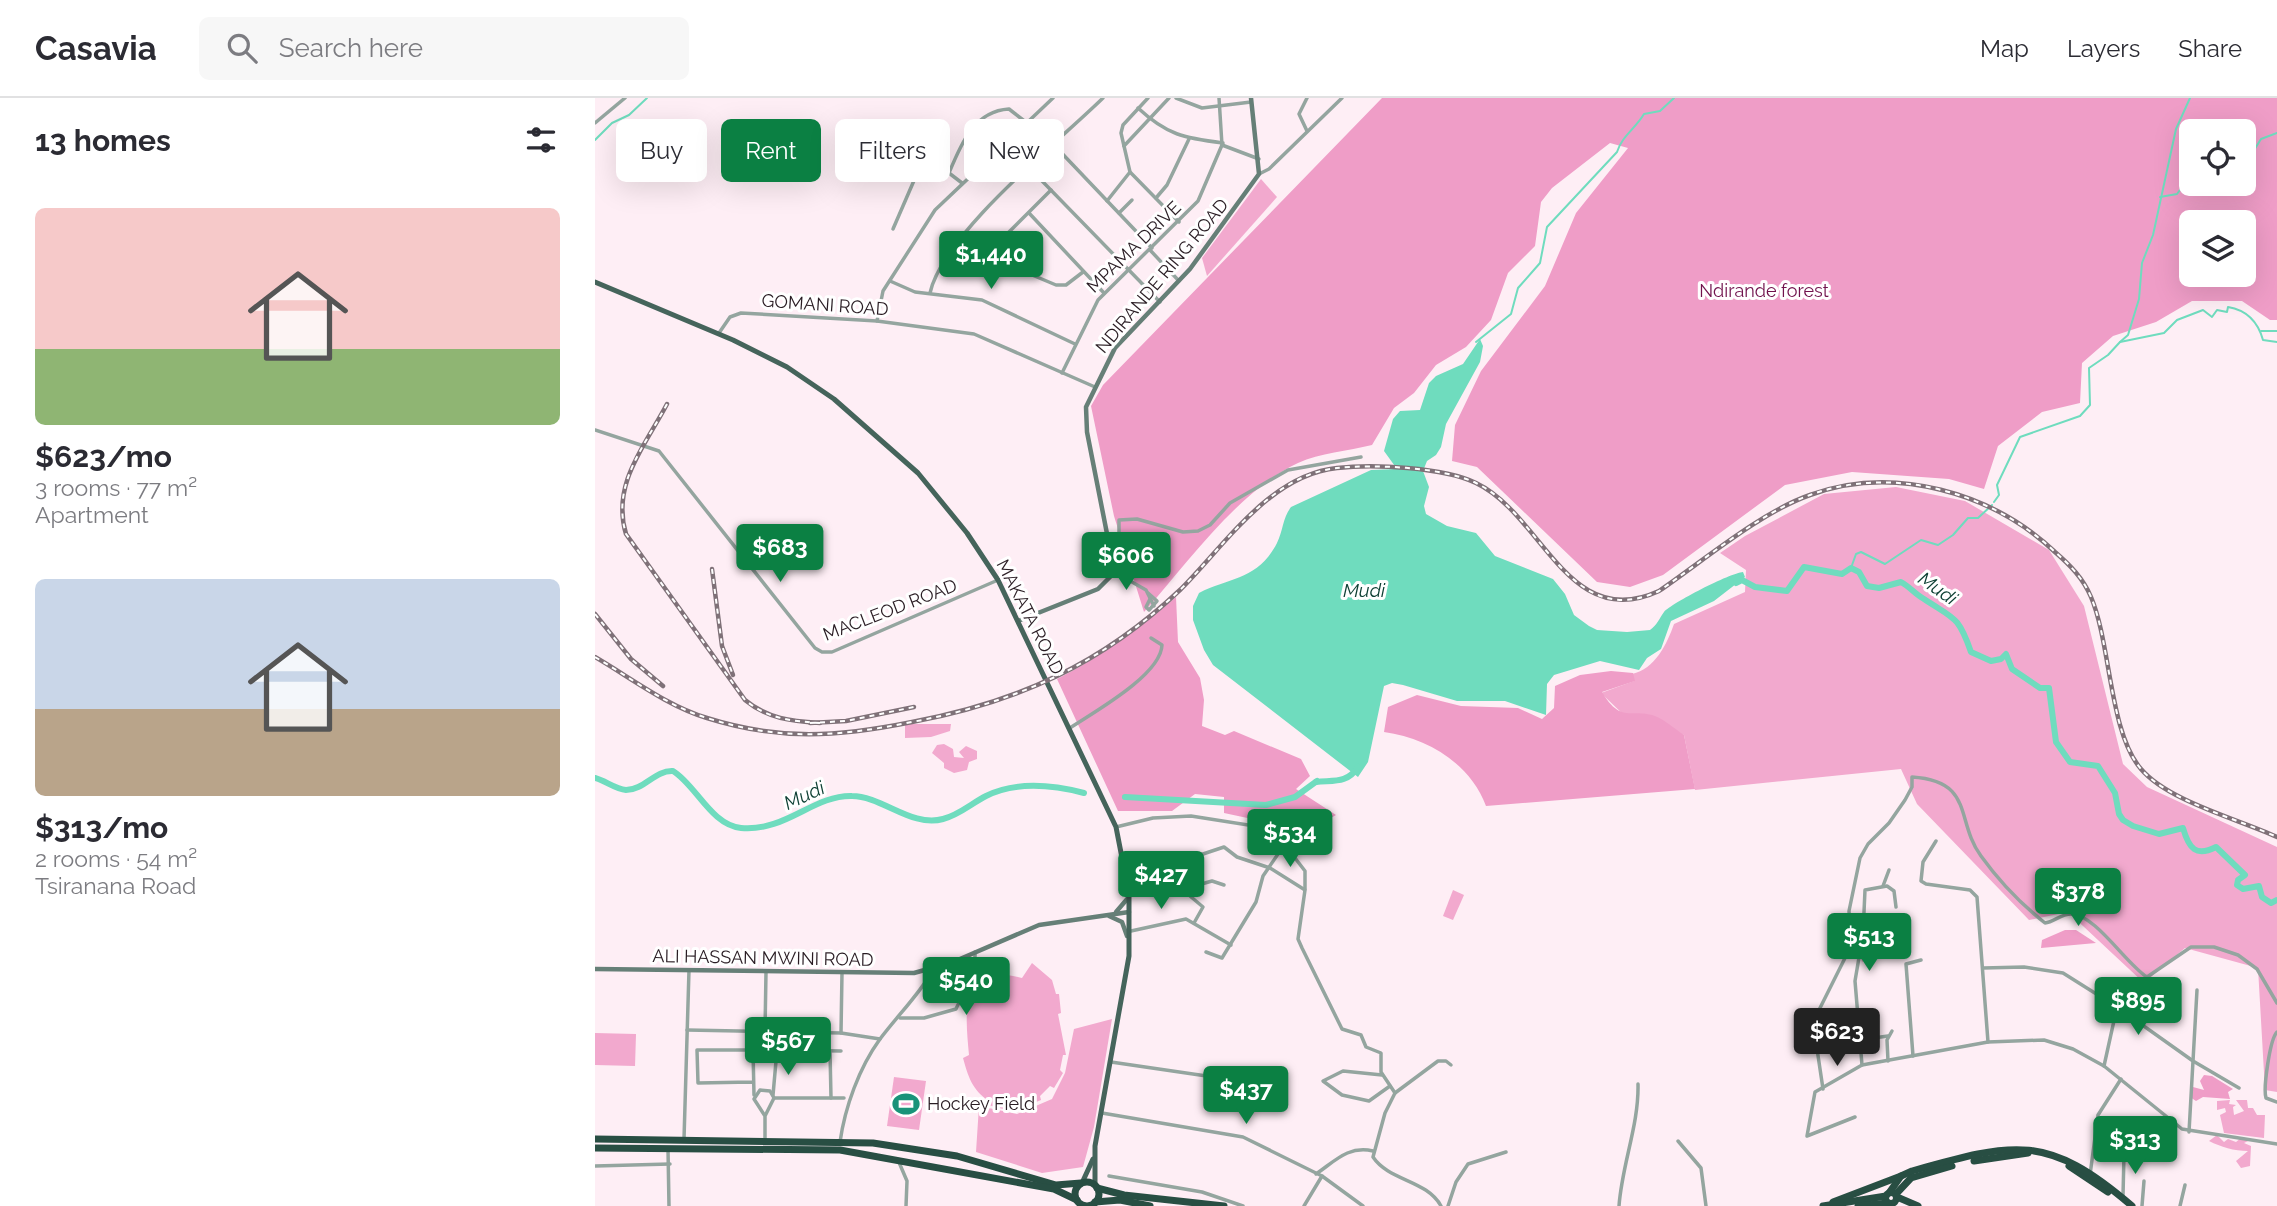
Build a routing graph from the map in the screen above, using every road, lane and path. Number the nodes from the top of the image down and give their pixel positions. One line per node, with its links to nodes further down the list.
1 (625, 98): 17 (street)
2 (1053, 98): 16 (street)
3 (1103, 98): 19 (street)
4 (1148, 98): 12 (street)
5 (1169, 98): 13 (street)
6 (1175, 98): 11 (street)
7 (1219, 98): 11 (street, MPAMA DRIVE)
8 (1307, 98): 18 (street)
9 (1342, 98): 18 (street)
10 (1251, 100): 11 (street); 25 (street)
11 (1220, 107): 22 (street, MPAMA DRIVE)
12 (1138, 108): 13 (street); 23 (street)
13 (1149, 118): 20 (street); 23 (street)
14 (980, 119): 15 (street)
15 (1022, 119)
16 (1031, 119)
17 (595, 123)
18 (1307, 131): 29 (street)
19 (1064, 135)
20 (1189, 139): 22 (street); 35 (street)
21 (964, 144): 26 (street)
22 (1223, 144): 25 (street); 40 (street, MPAMA DRIVE)
23 (1124, 146): 27 (street)
24 (1064, 156): 37 (street)
25 (1259, 159): 29 (street)
26 (950, 171)
27 (1130, 172): 35 (street); 37 (street)
28 (950, 174): 33 (street)
29 (1259, 174): 48 (street, NDIRANDE RING ROAD)
30 (911, 182): 41 (street)
31 (1016, 182): 42 (street)
32 (1043, 182): 34 (street)
33 (962, 183): 47 (street)
34 (1051, 190): 38 (street); 45 (street)
35 (1156, 198): 40 (street)
36 (1132, 200): 39 (street)
37 (1107, 201): 39 (street)
38 (1029, 213): 44 (street); 46 (street)
39 (1119, 213): 43 (street)
40 (1179, 222): 43 (street, MPAMA DRIVE)
41 (893, 229)
42 (953, 249): 44 (street); 50 (street)
43 (1151, 249): 45 (street, MPAMA DRIVE); 48 (street)
44 (990, 261): 46 (street)
45 (1129, 271): 51 (street, MPAMA DRIVE); 52 (street)
46 (1083, 272): 51 (street)
47 (890, 281): 50 (street); 53 (street)
48 (1179, 281): 52 (street, NDIRANDE RING ROAD)
49 (595, 282): 54 (main road, MAKATA ROAD)
50 (930, 293): 55 (street)
51 (1104, 293): 55 (street, MPAMA DRIVE)
52 (1160, 302): 57 (street, NDIRANDE RING ROAD)
53 (877, 321): 54 (street, GOMANI ROAD); 56 (street, GOMANI ROAD)
54 (719, 333): 64 (main road, MAKATA ROAD)
55 (1075, 344): 56 (street, MPAMA DRIVE)
56 (1062, 373): 57 (street, GOMANI ROAD)
57 (1095, 387): 61 (street, NDIRANDE RING ROAD)
58 (595, 430): 64 (street, MACLEOD ROAD)
59 (1361, 457): 60 (street)
60 (1118, 521): 61 (street); 62 (street)
61 (1106, 528): 63 (street, NDIRANDE RING ROAD)
62 (1119, 565): 63 (street); 65 (street)
63 (1113, 570): 66 (street)
64 (998, 580): 66 (main road, MAKATA ROAD)
65 (1148, 593): 65 (street)
66 (1018, 621): 68 (main road, MAKATA ROAD)
67 (1151, 639): 68 (street)
68 (1070, 728): 69 (main road, MAKATA ROAD)
69 (1116, 827): 71 (street); 78 (main road, MAKATA ROAD)
70 (1936, 841): 90 (street)
71 (1285, 845): 73 (street); 77 (street)
72 (1192, 853): 73 (street)
73 (1270, 868): 77 (street); 86 (street)
74 (1889, 870): 76 (street)
75 (1224, 885): 83 (street)
76 (1883, 886): 79 (street); 107 (street)
77 (1305, 890): 120 (street)
78 (1129, 894): 80 (main road, MAKATA ROAD); 81 (street)
79 (1896, 907)
80 (1130, 912): 81 (street, ALI HASSAN MWINI ROAD); 84 (main road, MAKATA ROAD)
81 (1112, 914): 82 (street, ALI HASSAN MWINI ROAD)
82 (1101, 916): 85 (street); 87 (street, ALI HASSAN MWINI ROAD)
83 (1194, 923): 84 (street); 86 (street)
84 (1131, 931): 85 (main road, MAKATA ROAD)
85 (1130, 944): 116 (main road, MAKATA ROAD)
86 (1232, 945): 88 (street)
87 (975, 952): 92 (street, ALI HASSAN MWINI ROAD); 99 (street)
88 (1206, 952)
89 (1920, 960): 113 (street)
90 (1983, 968): 98 (street); 108 (street)
91 (595, 969): 93 (street, ALI HASSAN MWINI ROAD)
92 (934, 969): 95 (street, ALI HASSAN MWINI ROAD); 99 (street)
93 (689, 970): 94 (street, ALI HASSAN MWINI ROAD); 100 (street)
94 (766, 972): 95 (street, ALI HASSAN MWINI ROAD); 101 (street)
95 (842, 973): 104 (street)
96 (2197, 990): 115 (street)
97 (2277, 1003): 127 (street)
98 (2117, 1007): 115 (street); 119 (street)
99 (899, 1017): 106 (street)
100 (687, 1030): 101 (street); 139 (street)
101 (765, 1031): 104 (street)
102 (1892, 1031): 105 (street)
103 (2277, 1032): 133 (street)
104 (841, 1033): 106 (street)
105 (1888, 1036): 107 (street); 114 (street)
106 (880, 1039): 141 (street)
107 (1859, 1040): 117 (street)
108 (1988, 1042): 113 (street); 119 (street)
109 (830, 1051): 110 (street); 112 (street); 131 (street)
110 (841, 1051)
111 (753, 1056): 112 (street); 122 (street); 122 (street)
112 (776, 1056): 130 (street)
113 (1913, 1056): 114 (street)
114 (1888, 1061): 117 (street)
115 (2193, 1061): 126 (street); 137 (street)
116 (1111, 1062): 123 (street); 134 (main road, MAKATA ROAD)
117 (1862, 1065): 127 (street)
118 (1451, 1066): 128 (street)
119 (2104, 1066): 121 (street)
120 (1382, 1075): 125 (street); 125 (street)
121 (2121, 1079): 137 (street); 155 (street)
122 (753, 1082): 129 (street)
123 (1268, 1084)
124 (1638, 1084): 177 (street)
125 (1390, 1086): 128 (street)
126 (2239, 1088)
127 (1823, 1089): 136 (street)
128 (1395, 1093): 147 (street)
129 (754, 1095): 130 (street); 135 (street)
130 (774, 1096): 131 (street); 135 (street)
131 (831, 1098): 132 (street)
132 (844, 1098)
133 (2277, 1102)
134 (1102, 1113): 150 (main road, MAKATA ROAD); 154 (street)
135 (765, 1116): 140 (street)
136 (1855, 1117)
137 (2189, 1132): 143 (street)
138 (595, 1139): 139 (highway)
139 (684, 1140): 140 (highway)
140 (765, 1141): 141 (highway)
141 (839, 1142): 145 (highway)
142 (1678, 1142): 178 (street)
143 (2277, 1144)
144 (595, 1147): 146 (highway)
145 (910, 1147): 151 (highway); 160 (highway)
146 (668, 1148): 151 (highway); 152 (street)
147 (1373, 1151): 154 (street); 175 (street)
148 (1506, 1152): 176 (street)
149 (2124, 1154): 165 (street)
150 (1094, 1156): 160 (main road, MAKATA ROAD); 162 (main road, MAKATA ROAD)
151 (901, 1159): 166 (highway); 169 (street)
152 (670, 1164): 153 (street); 168 (street)
153 (595, 1166)
154 (1316, 1174): 157 (street)
155 (2090, 1175): 158 (highway); 163 (highway); 165 (highway)
156 (1109, 1176): 172 (street)
157 (1322, 1176): 173 (street); 174 (street)
158 (1901, 1176): 163 (highway); 164 (highway)
159 (2144, 1181): 184 (street)
160 (1082, 1183): 162 (highway); 166 (highway)
161 (2185, 1185): 185 (street)
162 (1096, 1186): 167 (highway); 171 (highway)
163 (1892, 1198): 164 (highway); 180 (highway); 181 (highway); 182 (highway)
164 (1833, 1202): 179 (highway)
165 (2124, 1202): 183 (highway)
166 (1079, 1203): 167 (highway)
167 (1093, 1204): 170 (highway)
168 (669, 1206)
169 (906, 1206)
170 (1150, 1206)
171 (1223, 1206)
172 (1243, 1206)
173 (1304, 1206)
174 (1363, 1206)
175 (1441, 1206)
176 (1448, 1206)
177 (1619, 1206)
178 (1706, 1206)
179 (1823, 1206)
180 (1858, 1206)
181 (1903, 1206)
182 (1918, 1206)
183 (2132, 1206)
184 (2143, 1206)
185 (2180, 1206)

